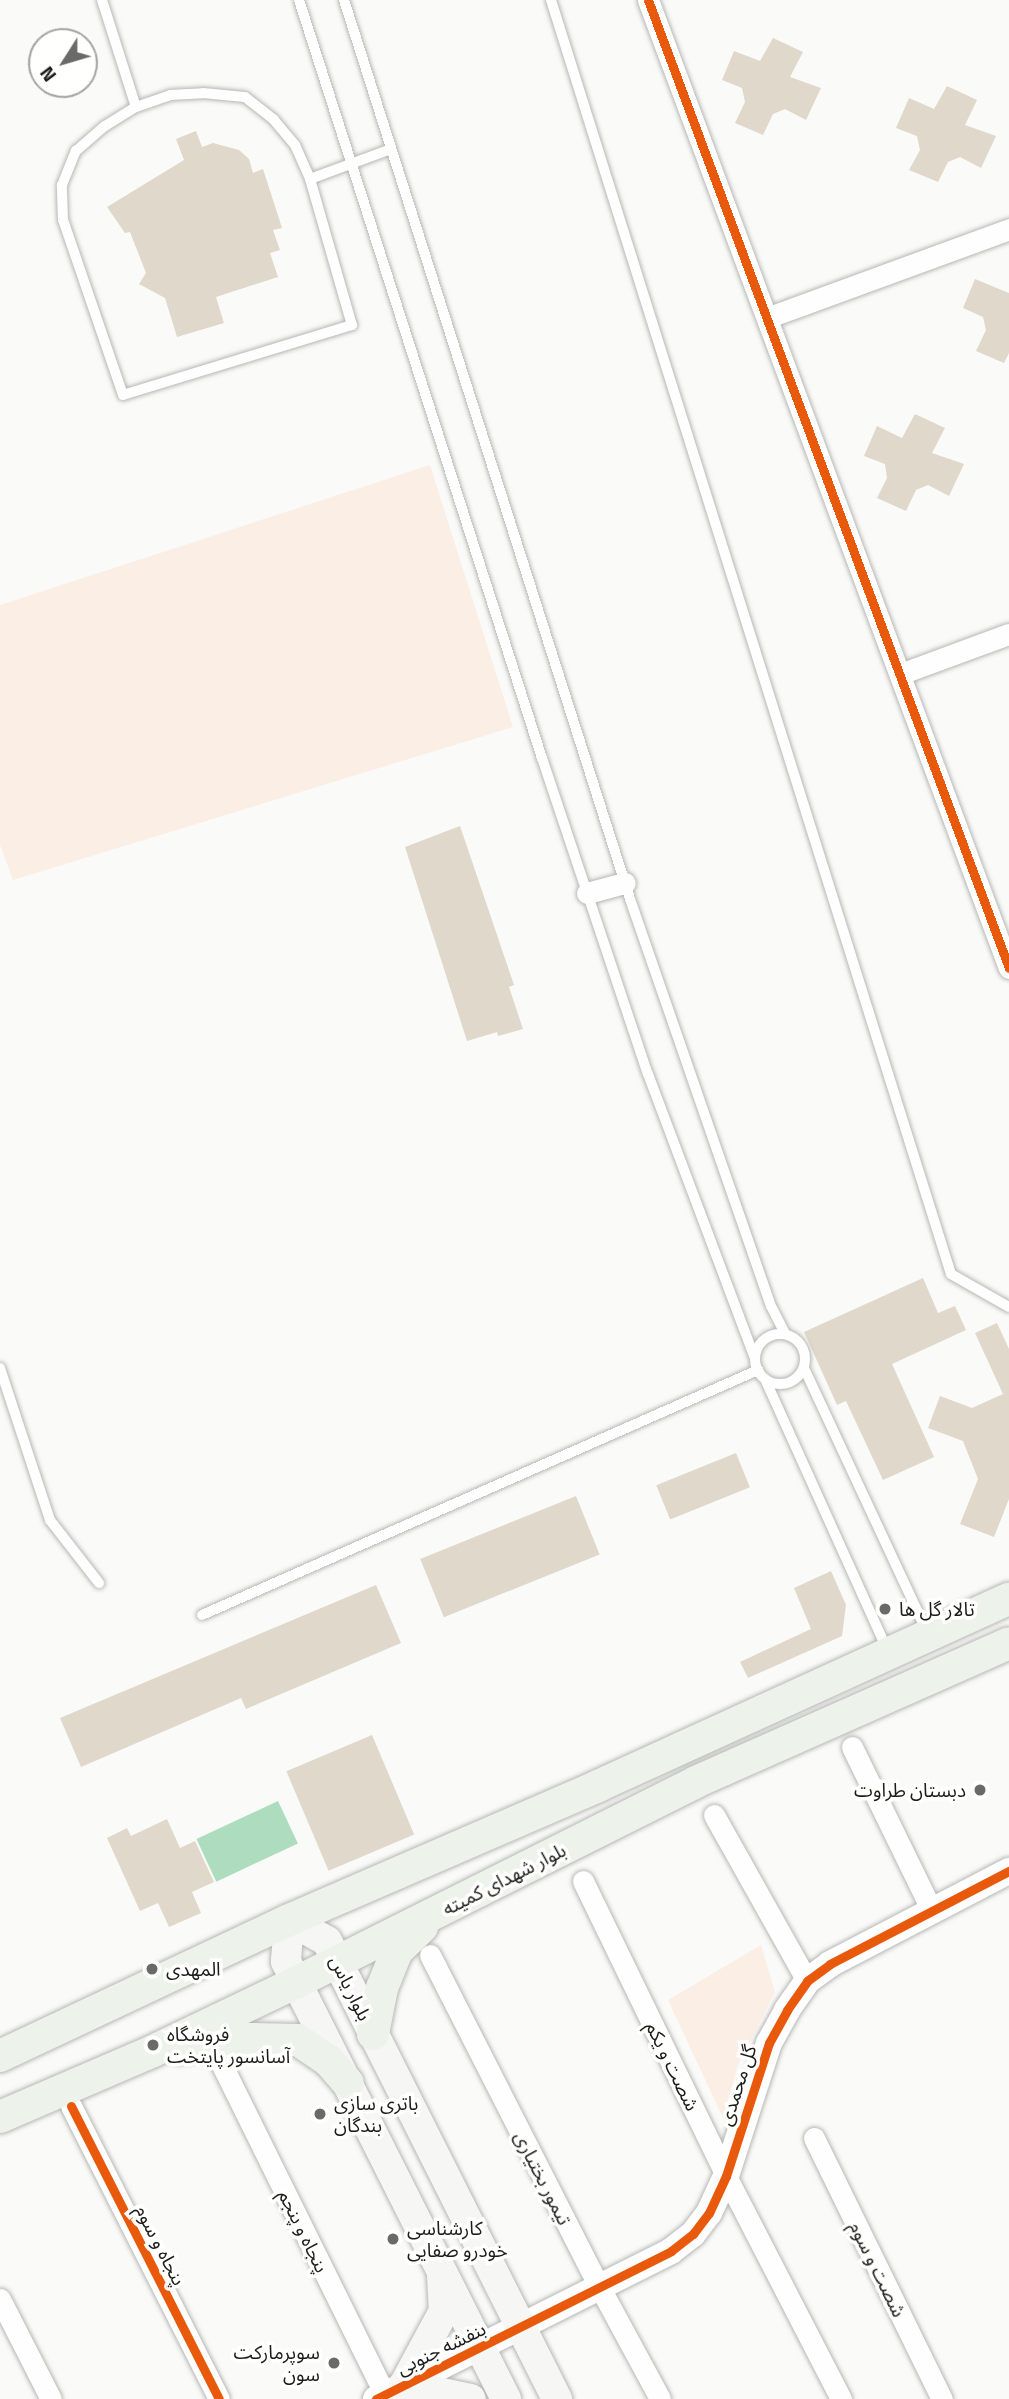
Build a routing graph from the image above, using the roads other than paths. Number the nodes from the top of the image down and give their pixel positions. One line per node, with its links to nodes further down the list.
1 (102, 0): 6 (lane)
2 (299, 0): 8 (lane)
3 (344, 0): 7 (lane)
4 (551, 0): 17 (lane)
5 (649, 0): 11 (street)
6 (136, 107): 9 (lane); 9 (lane)
7 (391, 149): 8 (lane); 14 (lane)
8 (351, 164): 9 (lane); 15 (lane)
9 (310, 179)
10 (1009, 229): 11 (street)
11 (769, 317): 13 (street)
12 (1009, 634): 13 (street)
13 (900, 674): 16 (street)
14 (625, 883): 15 (street); 18 (lane)
15 (587, 893): 19 (lane)
16 (1009, 968)
17 (1009, 1307)
18 (785, 1334): 19 (lane); 21 (lane)
19 (755, 1358): 22 (lane)
20 (0, 1368): 23 (lane)
21 (804, 1368): 22 (lane); 26 (lane)
22 (761, 1375): 25 (lane); 28 (lane)
23 (99, 1583)
24 (1009, 1599): 26 (main road)
25 (202, 1615)
26 (929, 1635): 28 (main road)
27 (1009, 1643): 34 (main road, بلوار شهدای کمیته)
28 (889, 1653): 35 (main road)
29 (852, 1746): 33 (street)
30 (714, 1815): 38 (street)
31 (1009, 1871): 33 (street, گل محمدی)
32 (583, 1881): 48 (street, شصت و یکم)
33 (931, 1909): 38 (street, گل محمدی)
34 (437, 1913): 37 (main road, بلوار شهدای کمیته); 40 (main road)
35 (289, 1920): 37 (main road, بلوار یاس); 39 (main road); 42 (main road)
36 (430, 1955): 50 (street, تیمور بختیاری)
37 (342, 1972): 39 (main road, بلوار شهدای کمیته); 40 (main road, بلوار یاس)
38 (807, 1981): 48 (street, گل محمدی)
39 (302, 1992): 41 (main road, بلوار شهدای کمیته); 44 (main road)
40 (373, 2034): 52 (main road, بلوار یاس)
41 (153, 2051): 44 (main road); 46 (main road, بلوار شهدای کمیته)
42 (0, 2056)
43 (221, 2063): 54 (street, پنجاه و پنجم)
44 (348, 2083): 49 (main road)
45 (71, 2106): 56 (street, پنجاه و سوم)
46 (0, 2116)
47 (814, 2138): 62 (street, شصت و سوم)
48 (726, 2176): 50 (street, گل محمدی); 61 (street, شصت و یکم)
49 (442, 2271): 53 (main road); 54 (main road)
50 (599, 2286): 52 (street, گل محمدی); 60 (street, تیمور بختیاری)
51 (0, 2299): 55 (street)
52 (521, 2328): 53 (street, بنفشه جنوبی); 59 (main road, بلوار یاس)
53 (480, 2347): 54 (street, بنفشه جنوبی); 58 (main road)
54 (388, 2394): 57 (main road)
55 (51, 2399)
56 (219, 2399)
57 (471, 2399)
58 (506, 2399)
59 (557, 2399)
60 (660, 2399)
61 (841, 2399)
62 (942, 2399)

